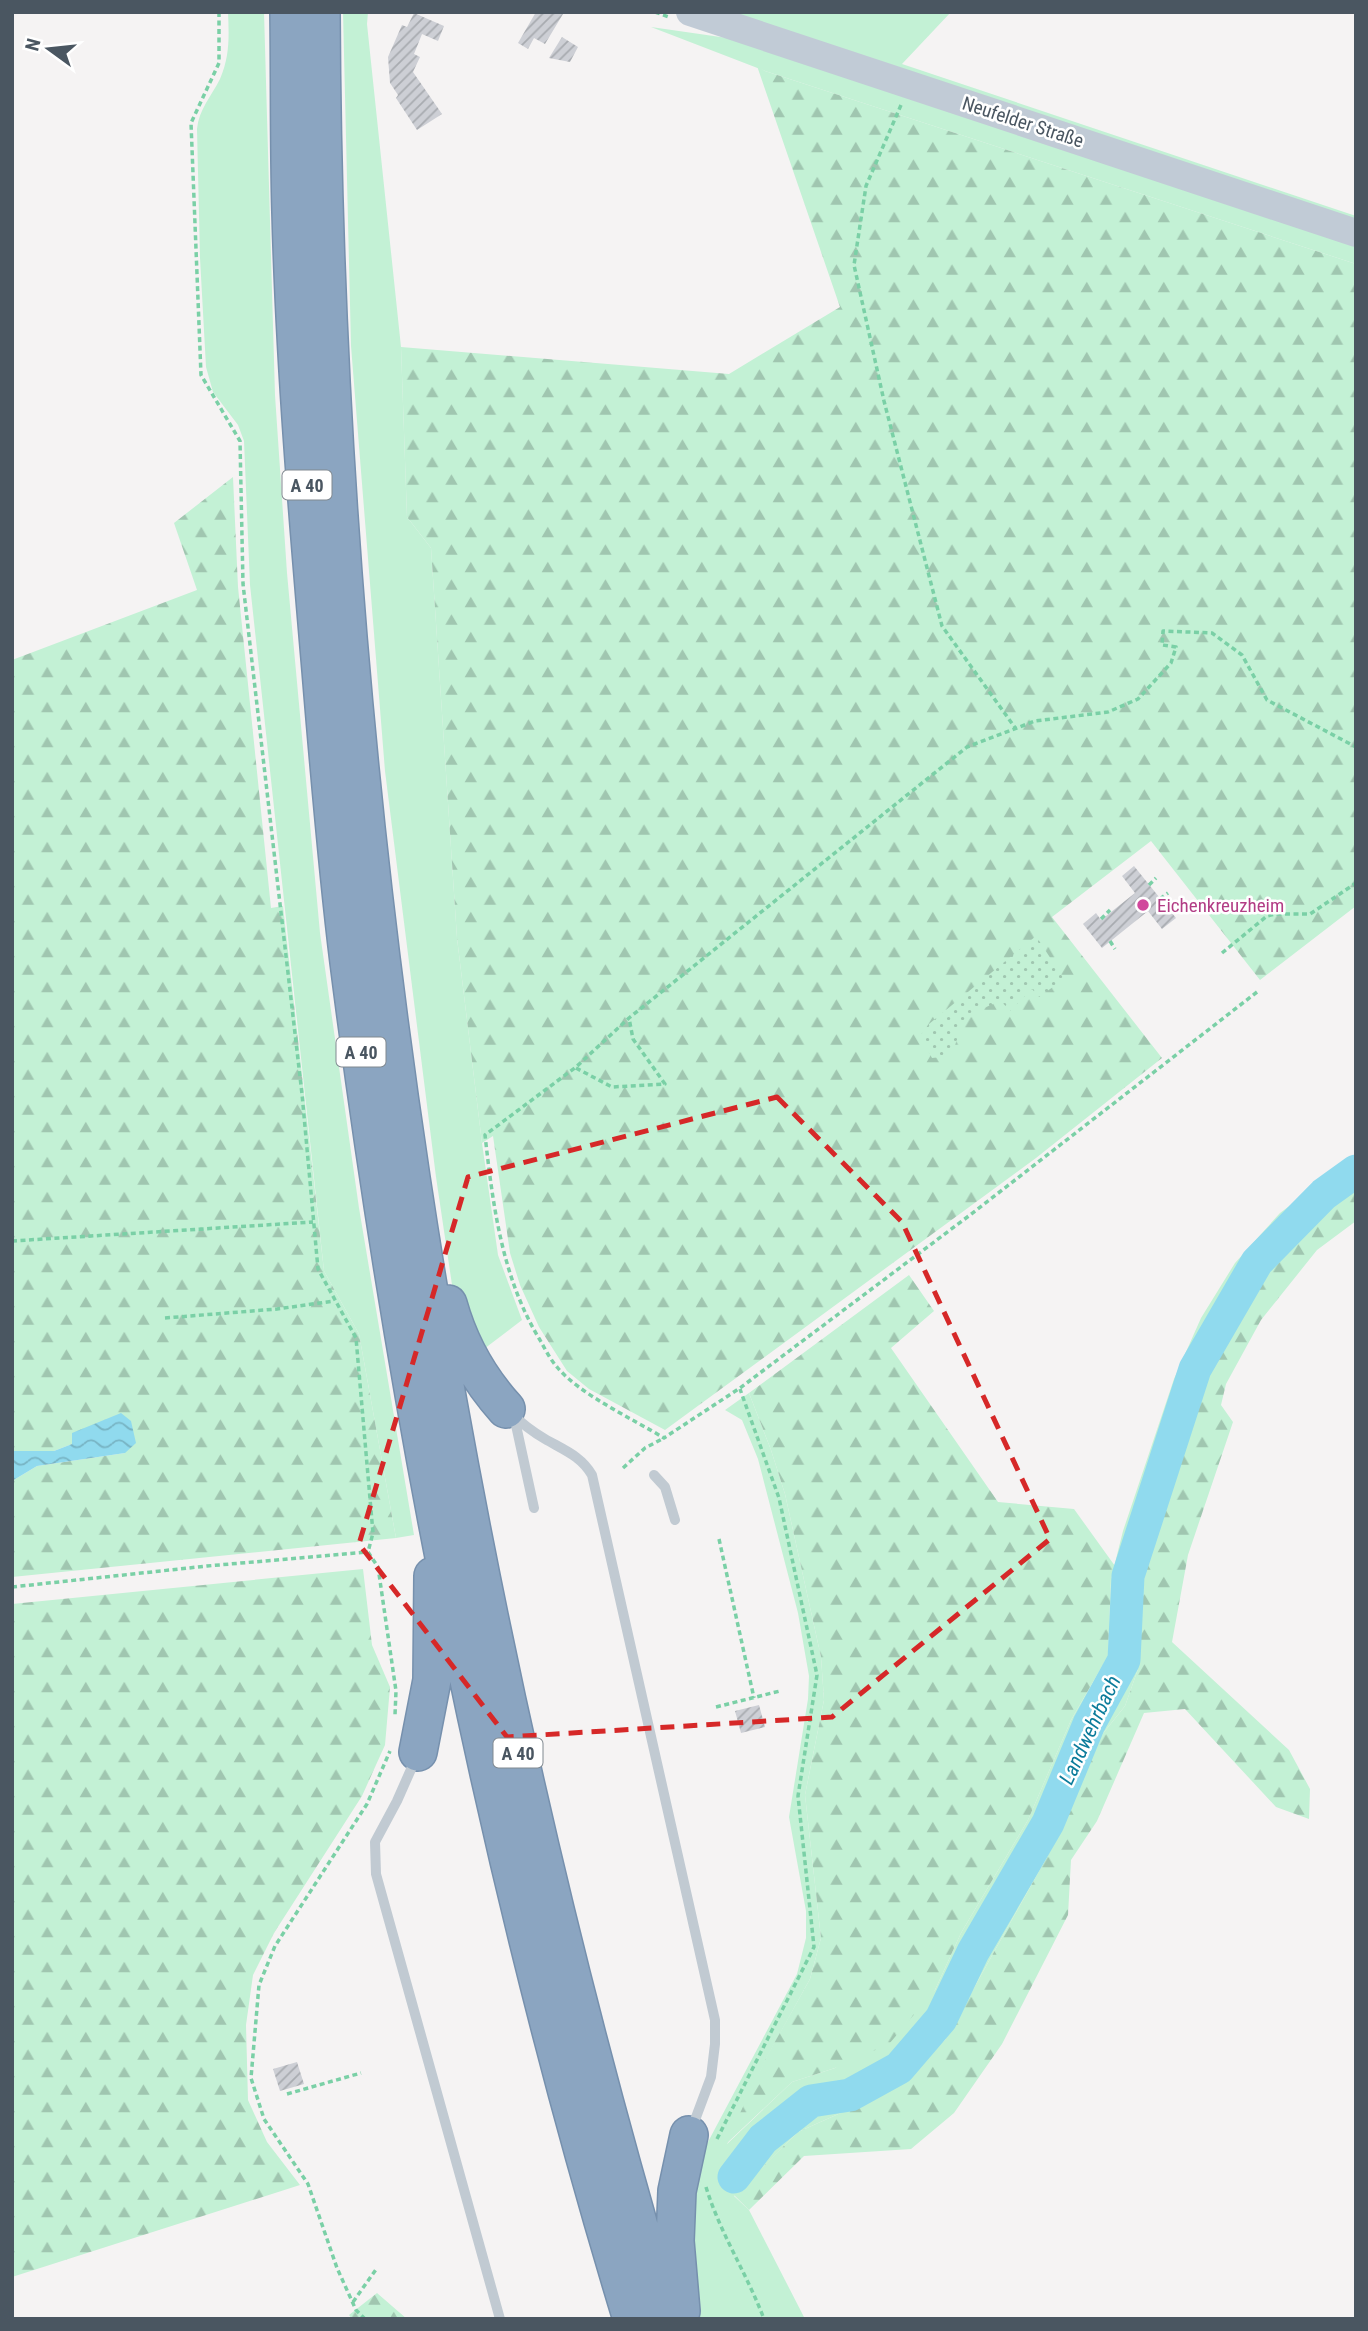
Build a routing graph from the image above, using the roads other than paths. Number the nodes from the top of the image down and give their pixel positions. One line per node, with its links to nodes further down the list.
1 (289, 12): 8 (highway, A 40)
2 (321, 12): 5 (highway, A 40)
3 (690, 12): 4 (main road, Neufelder Straße)
4 (1356, 233)
5 (411, 1179): 6 (highway); 15 (highway, A 40)
6 (510, 1413): 9 (lane); 12 (lane)
7 (654, 1475): 10 (lane)
8 (432, 1491): 11 (highway); 14 (highway, A 40)
9 (534, 1508)
10 (676, 1520)
11 (404, 1748): 13 (lane)
12 (703, 2137): 16 (highway)
13 (500, 2319)
14 (632, 2319)
15 (666, 2319)
16 (682, 2319)

